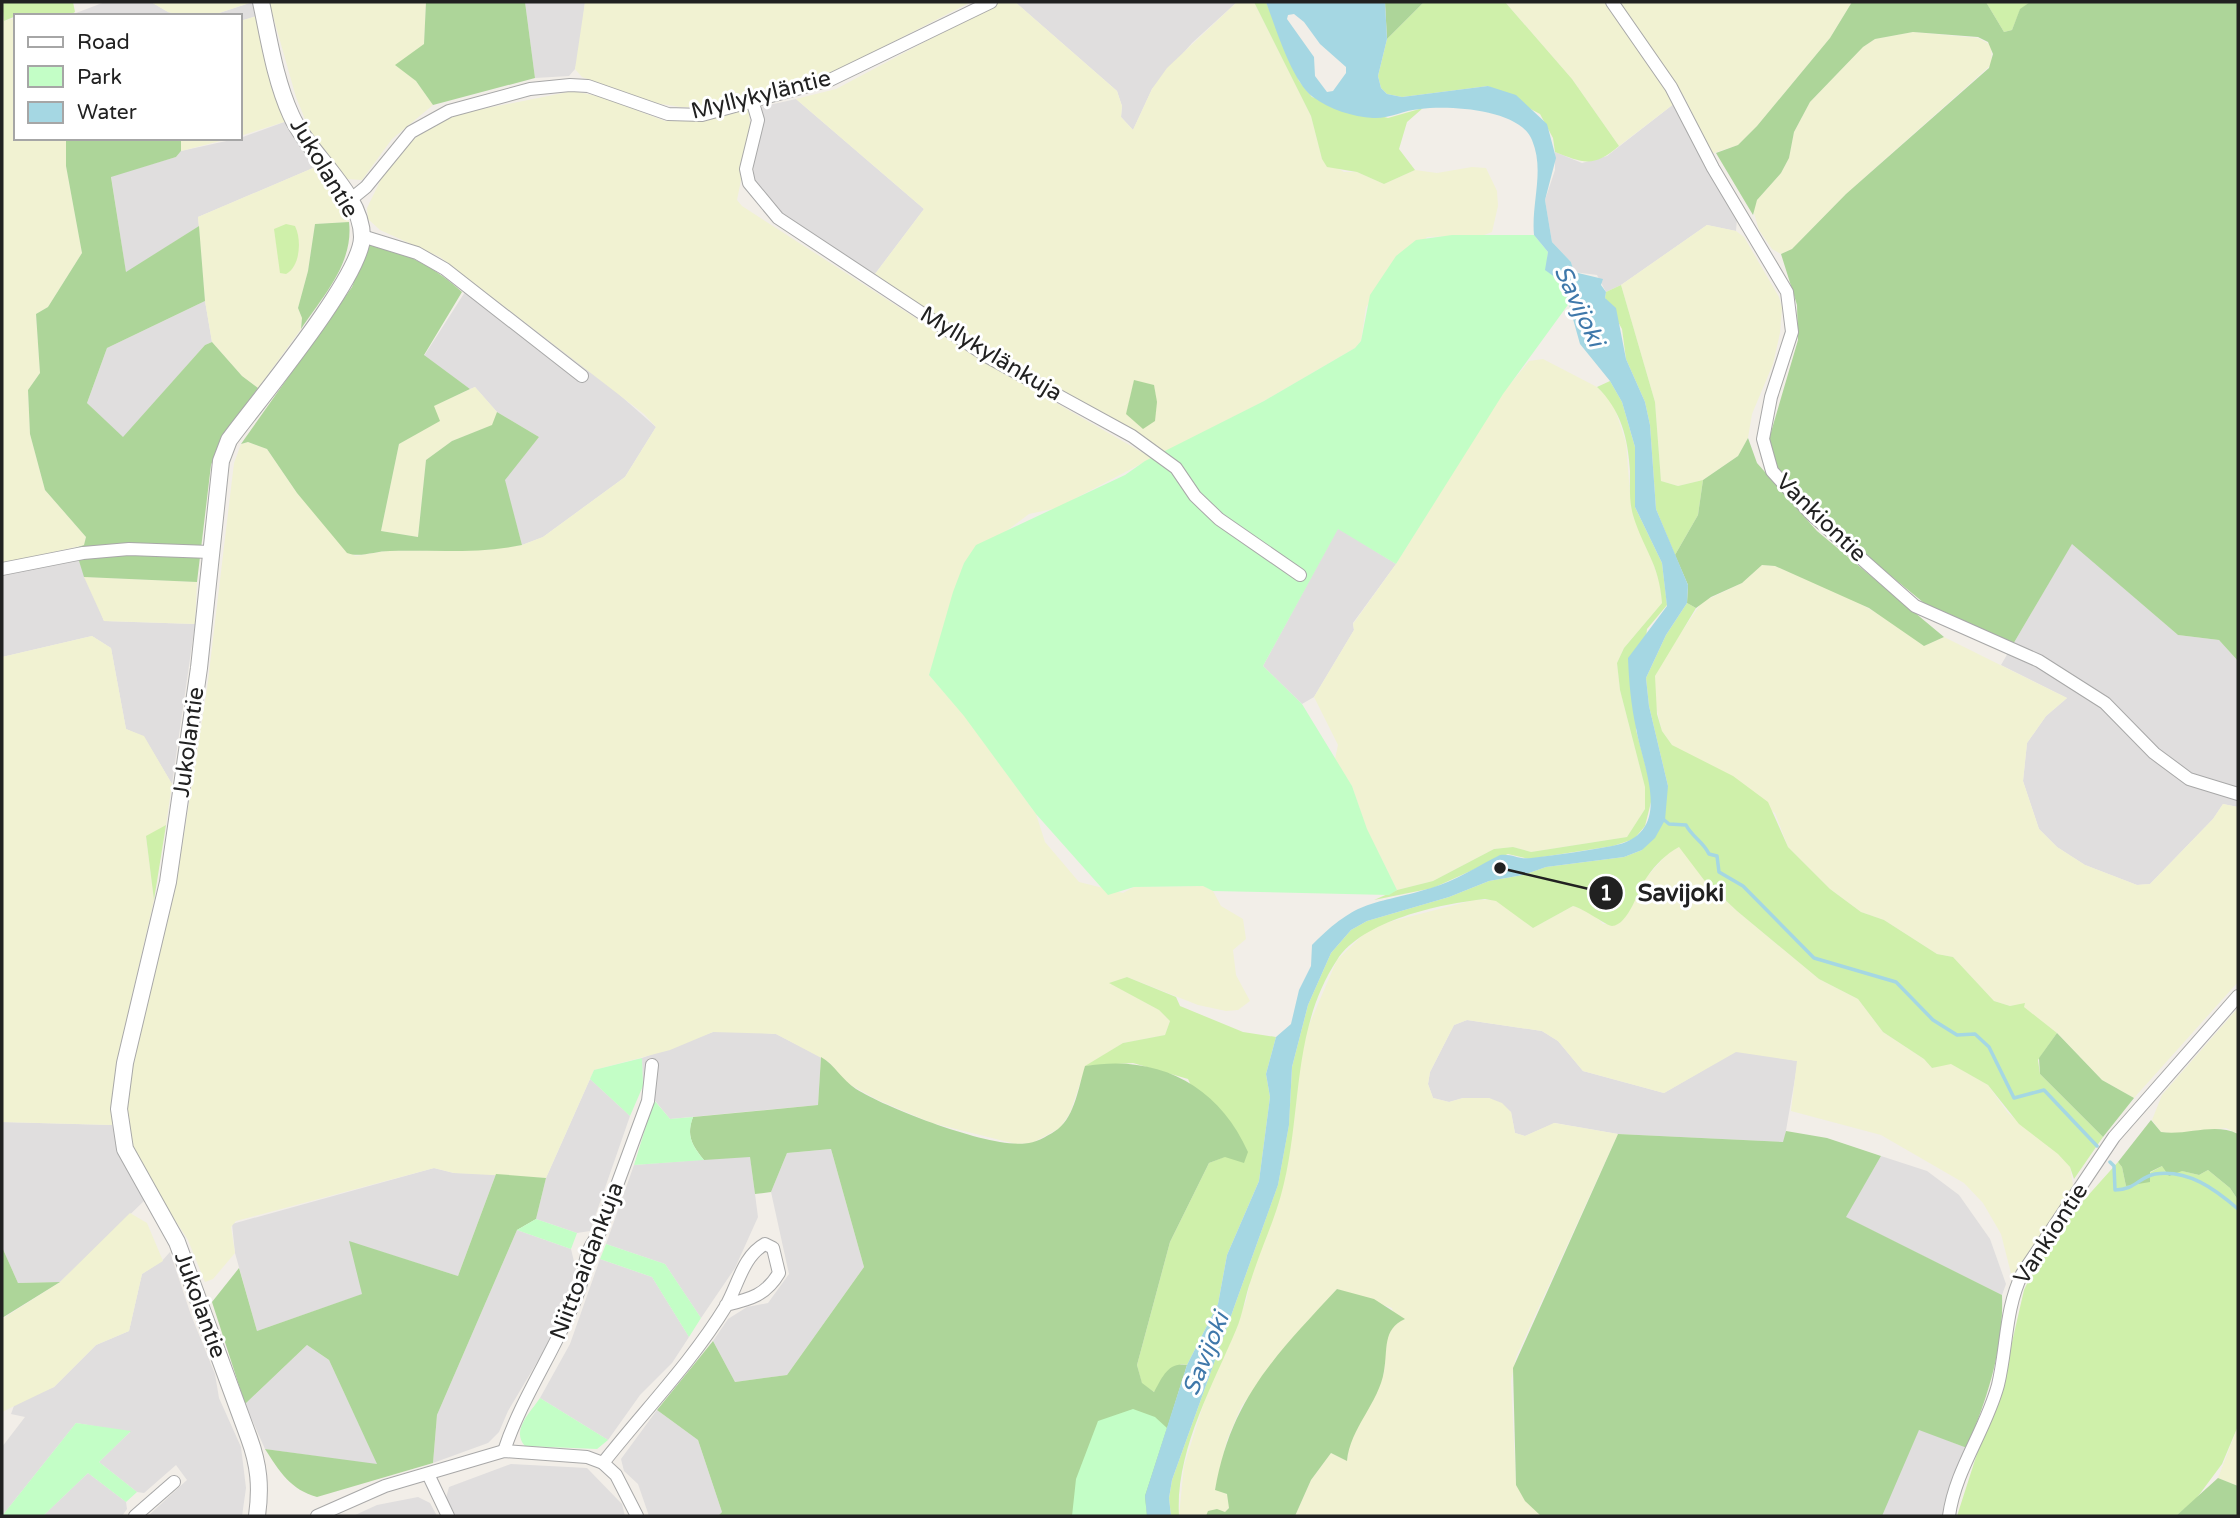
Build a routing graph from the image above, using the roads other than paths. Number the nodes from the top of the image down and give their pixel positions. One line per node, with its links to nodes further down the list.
1 (261, 2): 5 (street, Jukolantie)
2 (991, 2): 4 (street, Myllykyläntie)
3 (1612, 2): 11 (street, Vankiontie)
4 (752, 100): 5 (street, Myllykyläntie); 10 (street, Myllykylänkuja)
5 (350, 200): 6 (street, Jukolantie)
6 (362, 236): 7 (street); 8 (street, Jukolantie)
7 (582, 376)
8 (210, 552): 9 (street); 20 (street, Jukolantie)
9 (2, 569)
10 (1300, 575)
11 (2238, 794)
12 (2238, 996): 24 (street, Vankiontie)
13 (652, 1065): 15 (street, Niittoaidankuja)
14 (726, 1305): 14 (street); 16 (street)
15 (504, 1451): 16 (street); 17 (street)
16 (603, 1463): 23 (street)
17 (428, 1474): 21 (street); 22 (street)
18 (174, 1482): 19 (street)
19 (135, 1516)
20 (257, 1516)
21 (317, 1516)
22 (448, 1516)
23 (637, 1516)
24 (1950, 1516)

